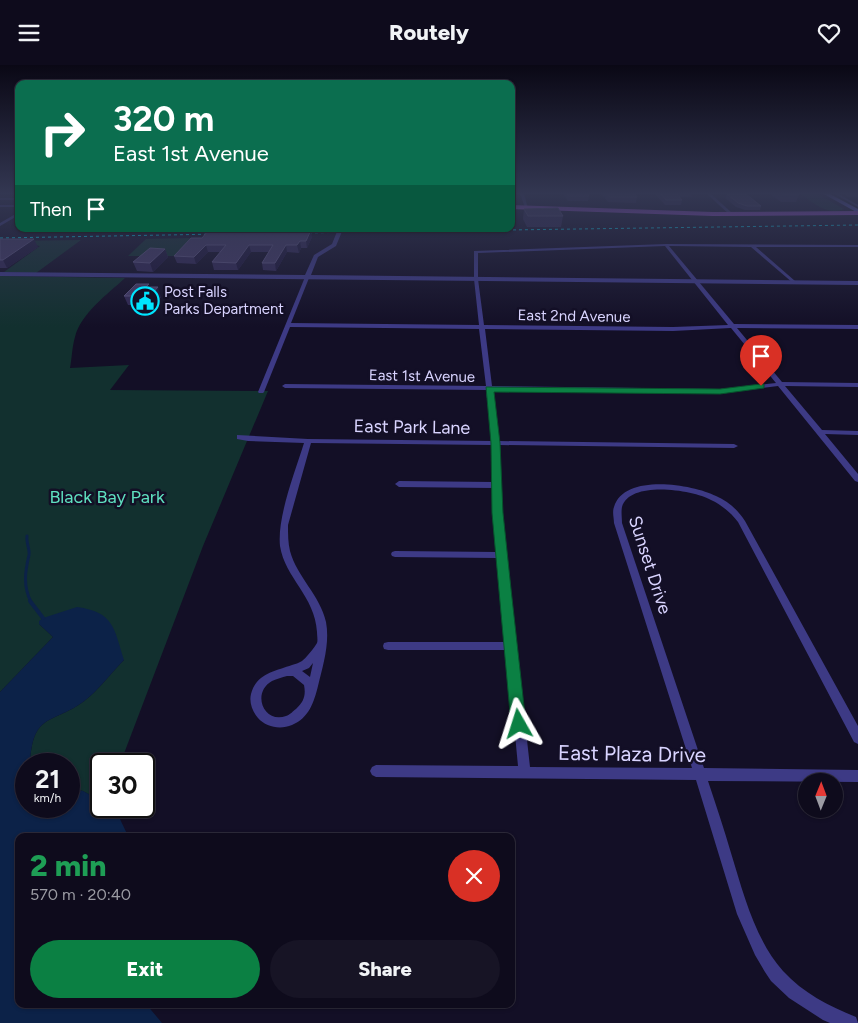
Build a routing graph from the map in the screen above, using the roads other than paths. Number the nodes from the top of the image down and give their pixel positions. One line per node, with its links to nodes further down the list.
1 (337, 238): 6 (street)
2 (666, 245): 3 (street); 7 (street); 8 (street)
3 (752, 245): 4 (street); 9 (street)
4 (858, 246)
5 (0, 274): 6 (street)
6 (307, 278): 7 (street); 11 (street)
7 (476, 279): 8 (street); 13 (street)
8 (696, 281): 9 (street); 12 (street)
9 (793, 282): 10 (street)
10 (858, 283)
11 (289, 325): 13 (street, East 2nd Avenue); 19 (street)
12 (732, 326): 13 (street, East 2nd Avenue); 14 (street, East 2nd Avenue); 15 (street)
13 (482, 327): 18 (street)
14 (858, 327)
15 (780, 384): 16 (street, East 1st Avenue); 18 (street, East 1st Avenue); 20 (street)
16 (858, 385)
17 (285, 387): 18 (street, East 1st Avenue)
18 (489, 389): 24 (street)
19 (261, 391)
20 (820, 432): 21 (street); 26 (street)
21 (858, 433)
22 (240, 437): 23 (street, East Park Lane)
23 (308, 441): 24 (street, East Park Lane); 31 (street)
24 (496, 443): 25 (street, East Park Lane); 28 (street)
25 (734, 446)
26 (858, 479)
27 (399, 484): 28 (street)
28 (497, 485): 30 (street)
29 (395, 554): 30 (street)
30 (502, 555): 33 (street)
31 (322, 643): 34 (street); 35 (street)
32 (388, 646): 33 (street)
33 (511, 646): 38 (street)
34 (287, 671): 35 (street); 35 (street)
35 (310, 697)
36 (858, 738): 39 (street, Sunset Drive)
37 (376, 771): 38 (street, East Plaza Drive)
38 (526, 773): 39 (street, East Plaza Drive)
39 (700, 775): 40 (street, East Plaza Drive); 41 (street, Sunset Drive)
40 (858, 777)
41 (850, 1023)

